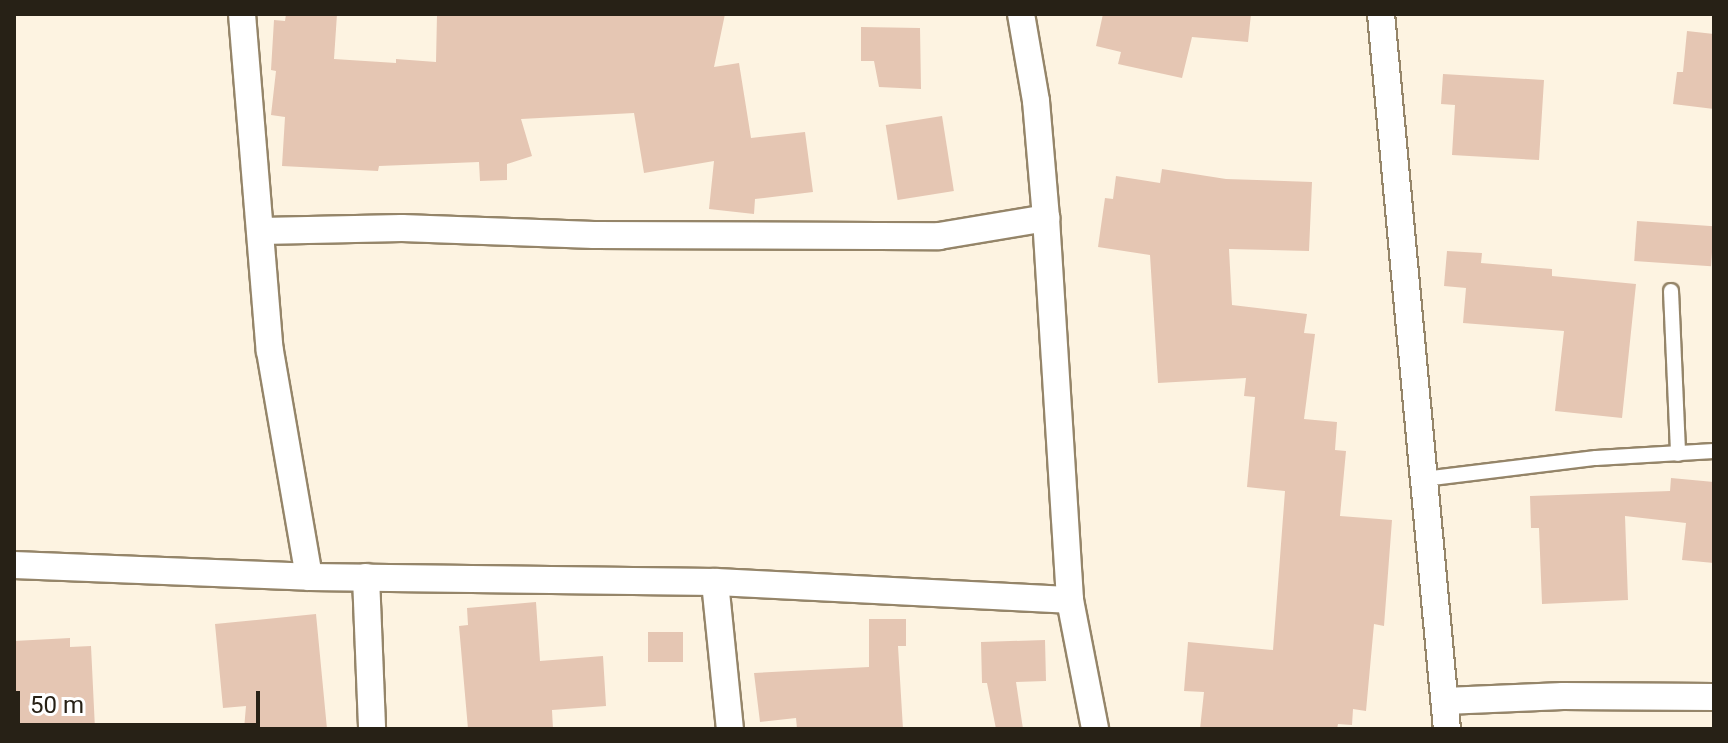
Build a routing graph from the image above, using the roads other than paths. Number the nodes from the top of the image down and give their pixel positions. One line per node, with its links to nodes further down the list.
1 (242, 14): 5 (street)
2 (1021, 14): 4 (street)
3 (1381, 14): 9 (street)
4 (1046, 218): 5 (street); 14 (street)
5 (261, 231): 11 (street)
6 (1671, 291): 8 (lane)
7 (1714, 451): 8 (lane)
8 (1678, 454): 9 (lane)
9 (1424, 479): 16 (street)
10 (14, 565): 11 (street)
11 (309, 577): 12 (street)
12 (366, 577): 13 (street); 17 (street)
13 (715, 582): 14 (street); 18 (street)
14 (1070, 600): 19 (street)
15 (1714, 697): 16 (street)
16 (1445, 701): 20 (street)
17 (372, 729)
18 (730, 729)
19 (1095, 729)
20 (1447, 729)

